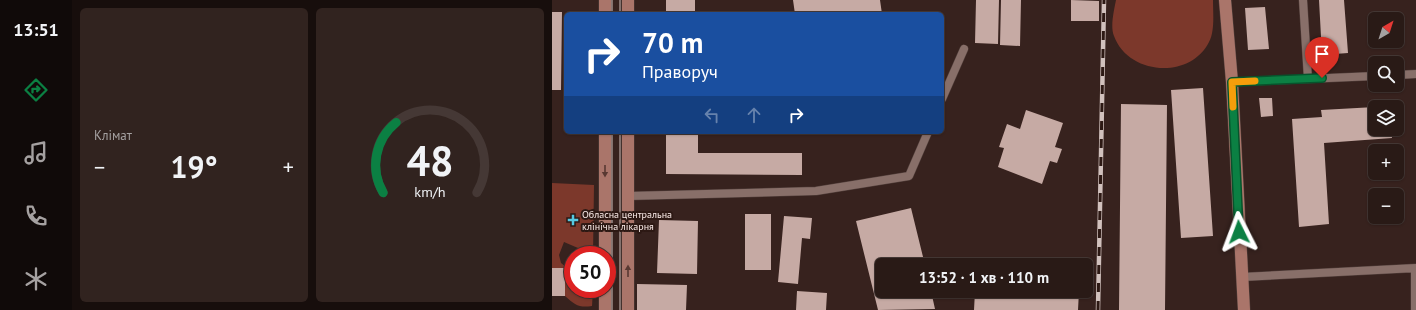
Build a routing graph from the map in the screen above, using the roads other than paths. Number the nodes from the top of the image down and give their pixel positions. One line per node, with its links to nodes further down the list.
1 (605, 0): 5 (street)
2 (628, 0): 6 (street)
3 (1225, 0): 12 (street)
4 (1303, 0): 11 (lane)
5 (605, 12)
6 (628, 12)
7 (964, 49): 13 (lane)
8 (1416, 74): 9 (lane)
9 (1404, 75)
10 (1368, 76): 11 (lane)
11 (1308, 79): 12 (lane)
12 (1232, 82): 20 (street)
13 (944, 94)
14 (605, 134): 18 (street, one-way to 18)
15 (628, 134): 17 (street)
16 (927, 134): 17 (lane)
17 (628, 196): 23 (street, one-way to 17)
18 (605, 246)
19 (1415, 269): 20 (lane); 25 (lane)
20 (1242, 277): 24 (street)
21 (605, 298): 22 (street)
22 (605, 310)
23 (628, 310)
24 (1244, 310)
25 (1415, 310)

